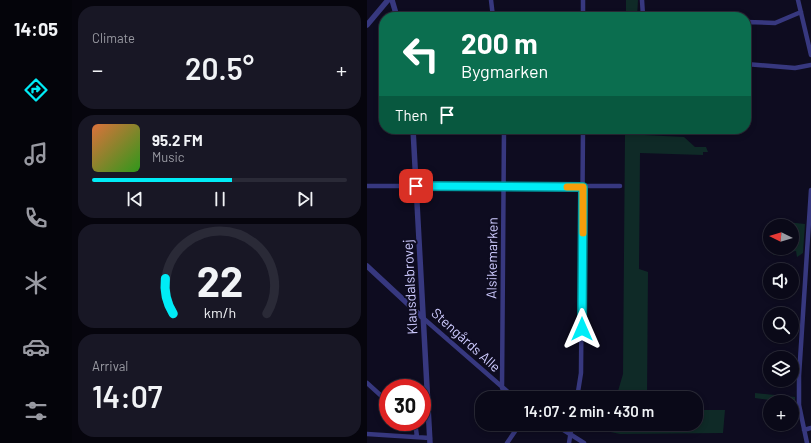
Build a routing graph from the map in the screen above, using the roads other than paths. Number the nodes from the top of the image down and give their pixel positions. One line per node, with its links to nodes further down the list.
1 (388, 0): 13 (street)
2 (392, 0): 7 (street)
3 (491, 0): 8 (street)
4 (583, 0): 9 (street)
5 (642, 0): 10 (street)
6 (799, 0): 11 (street)
7 (396, 12)
8 (492, 12)
9 (583, 12)
10 (643, 12)
11 (801, 12): 12 (street); 14 (street)
12 (751, 22)
13 (367, 25)
14 (811, 55)
15 (751, 64): 16 (street)
16 (811, 65)
17 (413, 134): 21 (street, Klausdalsbrovej)
18 (504, 134): 23 (street, Alsikemarken)
19 (583, 134): 24 (street)
20 (367, 186): 21 (street)
21 (416, 186): 23 (street); 27 (street, Klausdalsbrovej)
22 (619, 186): 24 (street)
23 (504, 187): 24 (street); 29 (street, Alsikemarken)
24 (583, 187): 31 (street)
25 (811, 190): 34 (street)
26 (367, 266): 27 (street, Stengårds Alle)
27 (423, 318): 29 (street, Stengårds Alle); 42 (street, Klausdalsbrovej)
28 (367, 383): 32 (street)
29 (502, 388): 30 (street, Stengårds Alle)
30 (506, 391)
31 (578, 391)
32 (379, 394)
33 (811, 428): 34 (street)
34 (804, 430): 46 (street)
35 (416, 431): 41 (street)
36 (515, 431): 43 (street)
37 (564, 431): 40 (street)
38 (571, 431): 40 (street)
39 (367, 434): 41 (street)
40 (570, 435): 44 (street); 45 (street)
41 (417, 437): 42 (street)
42 (430, 440)
43 (507, 443)
44 (569, 443)
45 (584, 443)
46 (807, 443)

